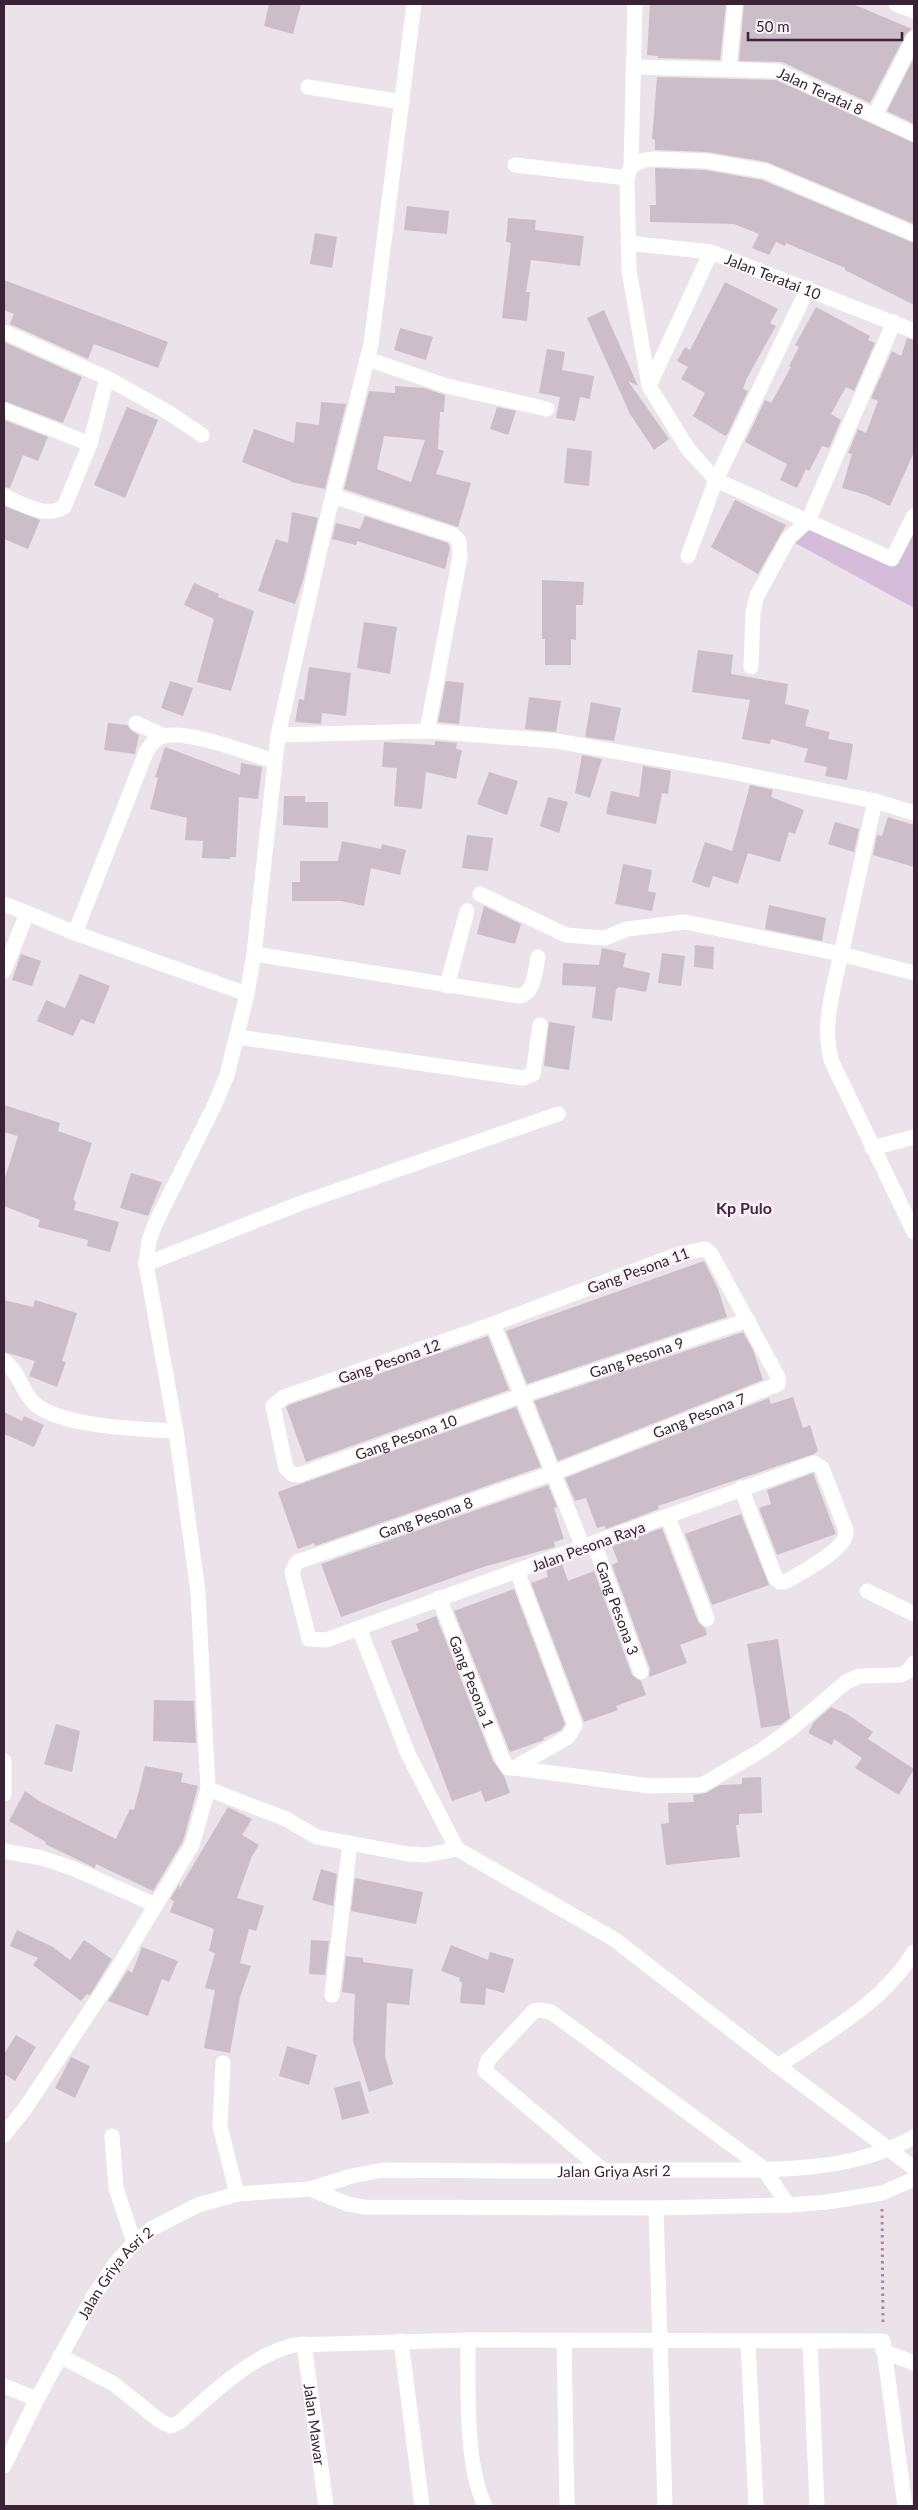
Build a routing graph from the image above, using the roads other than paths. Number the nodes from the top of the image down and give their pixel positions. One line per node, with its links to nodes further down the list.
1 (414, 4): 10 (street)
2 (635, 4): 7 (street)
3 (735, 4): 8 (street)
4 (896, 4): 5 (street)
5 (914, 11)
6 (914, 38): 11 (street)
7 (634, 67): 8 (street, Jalan Teratai 8); 14 (street)
8 (729, 68): 11 (street, Jalan Teratai 8)
9 (308, 88): 10 (street)
10 (402, 102): 22 (street)
11 (875, 115): 12 (street, Jalan Teratai 8)
12 (914, 134)
13 (515, 165): 14 (street)
14 (629, 172): 15 (street); 16 (street)
15 (914, 234)
16 (628, 243): 17 (street, Jalan Teratai 10); 24 (street)
17 (711, 252): 18 (street, Jalan Teratai 10); 24 (street)
18 (808, 288): 19 (street, Jalan Teratai 10); 29 (street)
19 (894, 322): 20 (street, Jalan Teratai 10); 33 (street)
20 (914, 331)
21 (4, 332): 23 (street)
22 (367, 359): 25 (street); 31 (street)
23 (107, 378): 27 (street); 28 (street)
24 (649, 386): 29 (street)
25 (547, 409)
26 (4, 410): 28 (street)
27 (202, 435)
28 (90, 444): 30 (street)
29 (716, 480): 33 (street); 34 (street)
30 (4, 496)
31 (334, 496): 37 (street); 38 (street)
32 (914, 516): 33 (street)
33 (808, 521): 35 (street)
34 (688, 556)
35 (751, 667)
36 (136, 723): 39 (street)
37 (427, 731): 38 (street); 41 (street)
38 (278, 734): 40 (street)
39 (164, 736): 40 (street); 47 (street)
40 (274, 761): 48 (street)
41 (875, 801): 42 (street); 49 (street)
42 (914, 812)
43 (480, 894): 49 (street)
44 (4, 904): 46 (street)
45 (467, 911): 53 (street)
46 (27, 913): 47 (street); 51 (street)
47 (76, 933): 54 (street)
48 (254, 954): 53 (street); 54 (street)
49 (842, 954): 52 (street); 59 (street)
50 (538, 957): 53 (street)
51 (4, 971)
52 (914, 973)
53 (447, 986)
54 (247, 994): 56 (street)
55 (540, 1025): 56 (street)
56 (238, 1037): 61 (street)
57 (558, 1114): 61 (street)
58 (914, 1136): 59 (street)
59 (872, 1148): 60 (street)
60 (914, 1232)
61 (146, 1264): 66 (street)
62 (748, 1320): 63 (street, Gang Pesona 11); 65 (street, Gang Pesona 9); 68 (street, Gang Pesona 7)
63 (493, 1324): 65 (street, Gang Pesona 3); 67 (street, Gang Pesona 12)
64 (4, 1361): 66 (street)
65 (523, 1395): 67 (street, Gang Pesona 10); 68 (street, Gang Pesona 3)
66 (176, 1431): 83 (street)
67 (289, 1472)
68 (553, 1473): 71 (street, Gang Pesona 3); 78 (street, Gang Pesona 8)
69 (741, 1488): 69 (street, Jalan Pesona Raya); 70 (street, Jalan Pesona Raya)
70 (668, 1517): 71 (street, Jalan Pesona Raya); 76 (street)
71 (589, 1545): 72 (street, Jalan Pesona Raya); 80 (street, Gang Pesona 3)
72 (517, 1571): 74 (street, Jalan Pesona Raya); 82 (street)
73 (867, 1591): 75 (street)
74 (439, 1598): 77 (street, Jalan Pesona Raya); 82 (street, Gang Pesona 1)
75 (914, 1614)
76 (707, 1619)
77 (359, 1628): 78 (street, Jalan Pesona Raya); 86 (street)
78 (309, 1639)
79 (914, 1664): 82 (street)
80 (642, 1672)
81 (4, 1761): 84 (street)
82 (510, 1767)
83 (208, 1790): 85 (street); 88 (street)
84 (4, 1794)
85 (350, 1843): 86 (street); 90 (street)
86 (457, 1849): 92 (street)
87 (4, 1850): 88 (street)
88 (156, 1906): 93 (street)
89 (914, 1952): 92 (street)
90 (332, 1995)
91 (223, 2063): 102 (street)
92 (778, 2066): 96 (street)
93 (4, 2135)
94 (112, 2136): 105 (street)
95 (914, 2136): 96 (street, Jalan Griya Asri 2)
96 (892, 2152): 97 (street); 99 (street, Jalan Griya Asri 2)
97 (914, 2168)
98 (604, 2171): 99 (street, Jalan Griya Asri 2); 99 (street); 101 (street, Jalan Griya Asri 2)
99 (765, 2172): 103 (street)
100 (914, 2179): 103 (street, Jalan Griya Asri 2)
101 (310, 2190): 102 (street, Jalan Griya Asri 2); 104 (street, Jalan Griya Asri 2)
102 (237, 2194): 105 (street, Jalan Griya Asri 2)
103 (786, 2202): 104 (street, Jalan Griya Asri 2)
104 (656, 2208): 109 (street)
105 (134, 2243): 114 (street, Jalan Griya Asri 2)
106 (468, 2340): 107 (street); 108 (street); 121 (street)
107 (401, 2341): 112 (street); 120 (street)
108 (564, 2341): 109 (street); 122 (street)
109 (660, 2341): 110 (street); 123 (street)
110 (748, 2342): 111 (street); 124 (street)
111 (810, 2342): 113 (street); 125 (street)
112 (304, 2344): 114 (street); 119 (street, Jalan Mawar)
113 (883, 2346): 115 (street); 126 (street)
114 (60, 2356): 117 (street, Jalan Griya Asri 2)
115 (914, 2363)
116 (4, 2386): 117 (street)
117 (37, 2399): 118 (street, Jalan Griya Asri 2)
118 (4, 2466)
119 (326, 2506)
120 (422, 2506)
121 (485, 2506)
122 (567, 2506)
123 (665, 2506)
124 (756, 2506)
125 (817, 2506)
126 (905, 2506)

